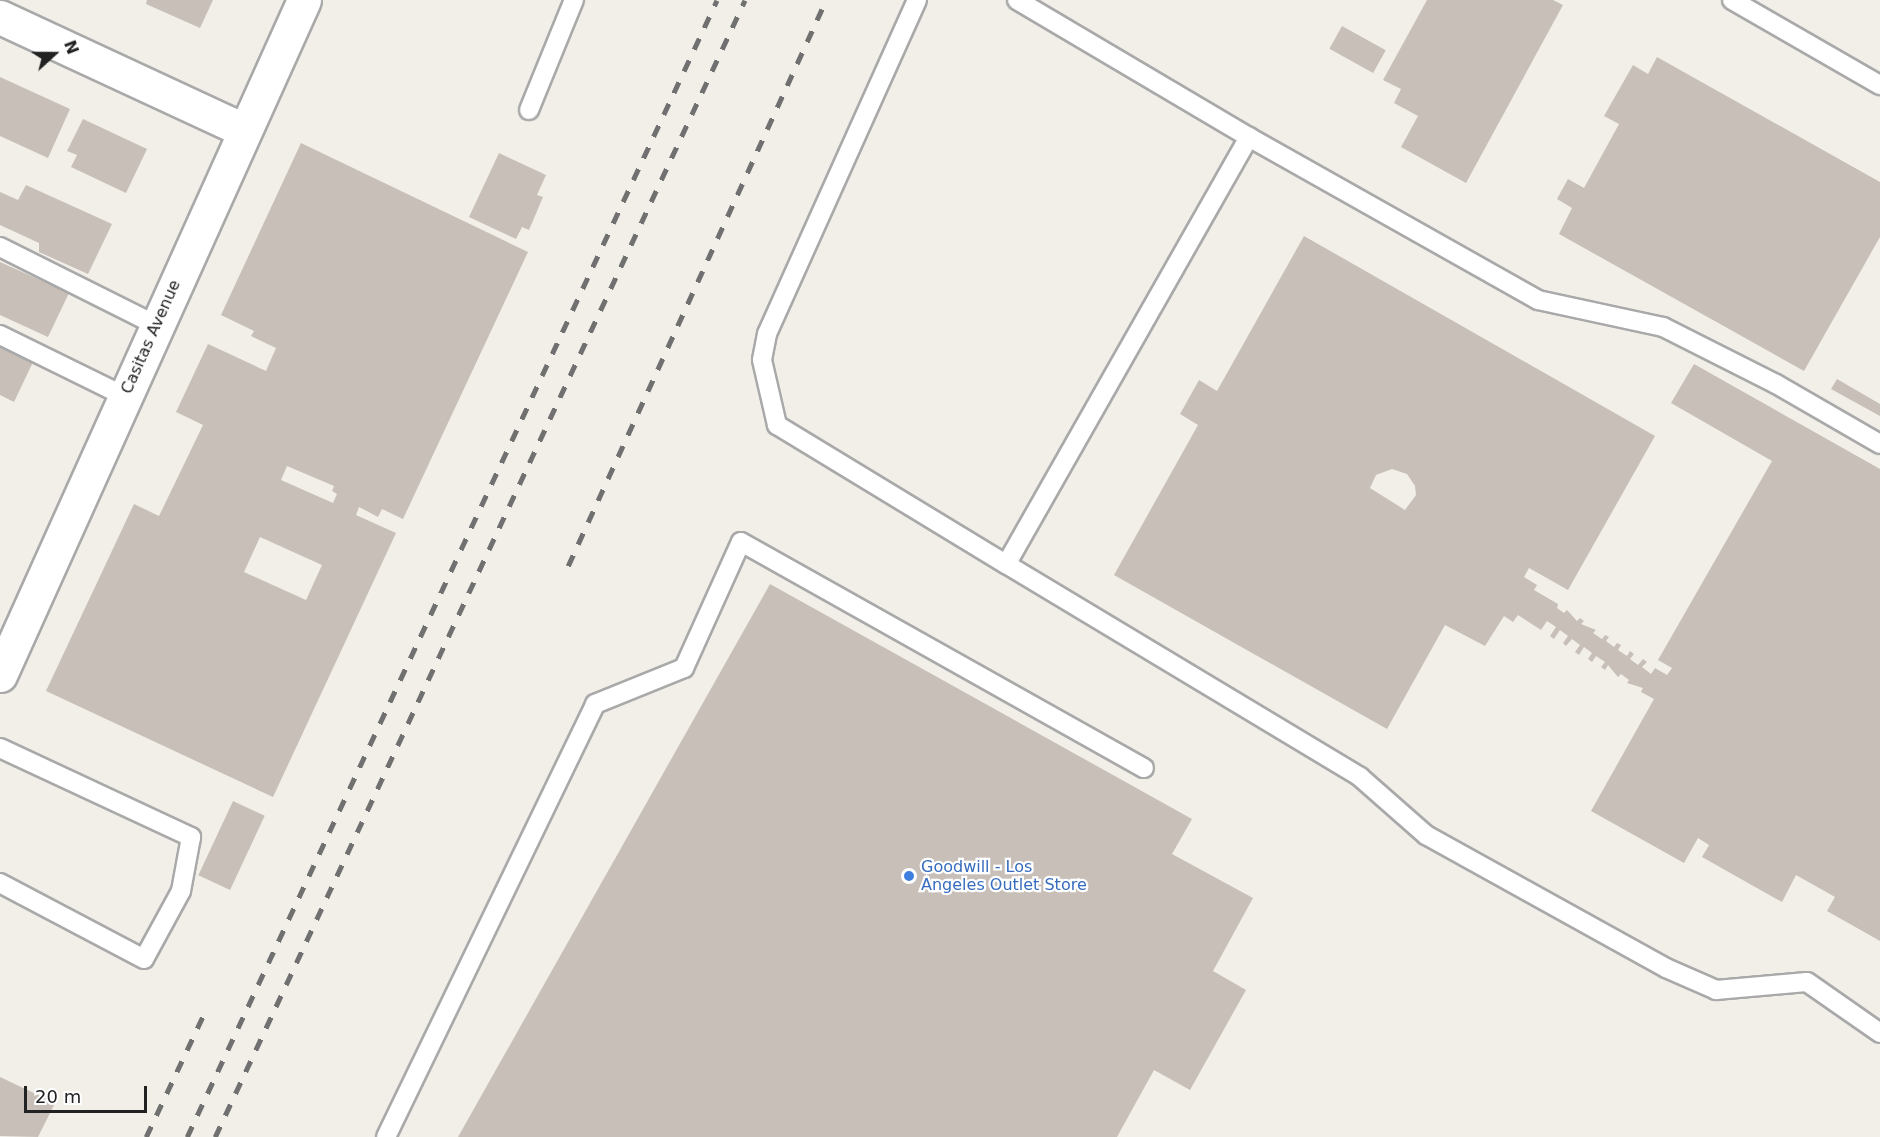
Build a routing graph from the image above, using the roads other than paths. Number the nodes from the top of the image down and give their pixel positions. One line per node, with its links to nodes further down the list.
1 (304, 0): 9 (street, Casitas Avenue)
2 (574, 0): 8 (lane)
3 (917, 0): 16 (lane)
4 (1017, 0): 10 (lane)
5 (1732, 0): 7 (lane)
6 (0, 17): 9 (street)
7 (1880, 85)
8 (529, 110)
9 (243, 130): 12 (street, Casitas Avenue)
10 (1249, 137): 15 (lane); 16 (lane)
11 (0, 247): 12 (lane)
12 (156, 325): 14 (street, Casitas Avenue)
13 (0, 335): 14 (lane)
14 (124, 396): 17 (street, Casitas Avenue)
15 (1880, 444)
16 (1006, 564): 21 (lane)
17 (0, 675)
18 (0, 748): 20 (lane)
19 (1144, 768): 22 (lane)
20 (0, 883)
21 (1880, 1033)
22 (386, 1137)

